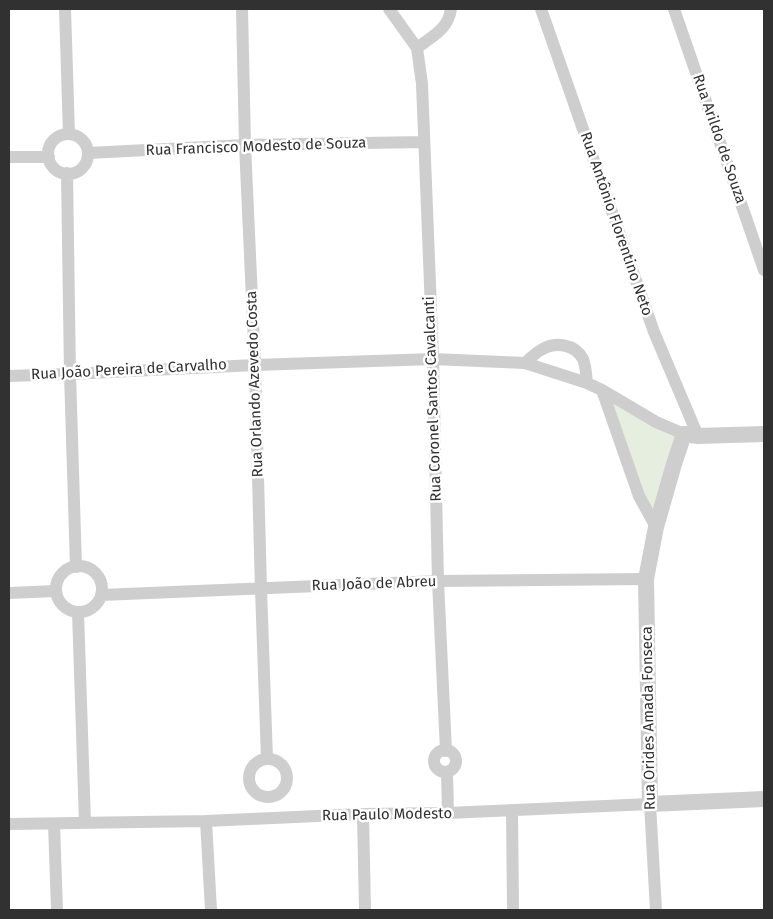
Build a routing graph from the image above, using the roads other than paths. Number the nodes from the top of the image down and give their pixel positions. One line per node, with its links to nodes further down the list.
1 (65, 9): 8 (street)
2 (242, 9): 10 (street, Rua Orlando Azevedo Costa)
3 (389, 9): 7 (street, Rua Coronel Santos Cavalcanti)
4 (451, 9): 7 (street)
5 (541, 9): 24 (street, Rua Antônio Florentino Neto)
6 (674, 9): 15 (street, Rua Arildo de Souza)
7 (416, 48): 9 (street, Rua Coronel Santos Cavalcanti)
8 (70, 134): 11 (street); 12 (street)
9 (424, 142): 10 (street, Rua Francisco Modesto de Souza); 16 (street, Rua Coronel Santos Cavalcanti)
10 (245, 145): 11 (street, Rua Francisco Modesto de Souza); 18 (street, Rua Orlando Azevedo Costa)
11 (88, 153): 14 (street)
12 (49, 157): 13 (street); 14 (street)
13 (9, 158)
14 (67, 173): 19 (street)
15 (764, 270)
16 (433, 359): 17 (street, Rua João Pereira de Carvalho); 18 (street, Rua João Pereira de Carvalho); 28 (street, Rua Coronel Santos Cavalcanti)
17 (525, 363): 21 (street, Rua João Pereira de Carvalho); 21 (street)
18 (255, 364): 19 (street, Rua João Pereira de Carvalho); 29 (street, Rua Orlando Azevedo Costa)
19 (70, 374): 20 (street, Rua João Pereira de Carvalho); 26 (street)
20 (9, 376)
21 (587, 383): 22 (street, Rua João Pereira de Carvalho)
22 (602, 390): 24 (street, Rua João Pereira de Carvalho); 25 (street)
23 (764, 434): 24 (street)
24 (691, 435): 25 (street, Rua Orides Amada Fonseca)
25 (656, 526): 27 (street, Rua Orides Amada Fonseca)
26 (76, 567): 30 (street); 32 (street)
27 (646, 579): 28 (street, Rua João de Abreu); 37 (street, Rua Orides Amada Fonseca)
28 (438, 582): 29 (street, Rua João de Abreu); 39 (street, Rua Coronel Santos Cavalcanti)
29 (260, 589): 32 (street, Rua João de Abreu); 34 (street, Rua Orlando Azevedo Costa)
30 (56, 591): 31 (street); 33 (street)
31 (9, 593)
32 (101, 595): 33 (street)
33 (78, 612): 43 (street)
34 (266, 758): 35 (street); 35 (street)
35 (272, 797): 41 (street)
36 (764, 799): 37 (street, Rua Paulo Modesto)
37 (650, 804): 38 (street, Rua Paulo Modesto); 50 (street, Rua Orides Amada Fonseca)
38 (512, 810): 39 (street, Rua Paulo Modesto); 49 (street)
39 (448, 813): 40 (street, Rua Paulo Modesto)
40 (363, 814): 41 (street, Rua Paulo Modesto); 48 (street)
41 (275, 818): 42 (street, Rua Paulo Modesto)
42 (206, 821): 43 (street, Rua Paulo Modesto); 47 (street)
43 (85, 823): 45 (street, Rua Paulo Modesto)
44 (9, 824): 45 (street, Rua Paulo Modesto)
45 (54, 824): 46 (street)
46 (57, 910)
47 (210, 910)
48 (365, 910)
49 (513, 910)
50 (656, 910)

